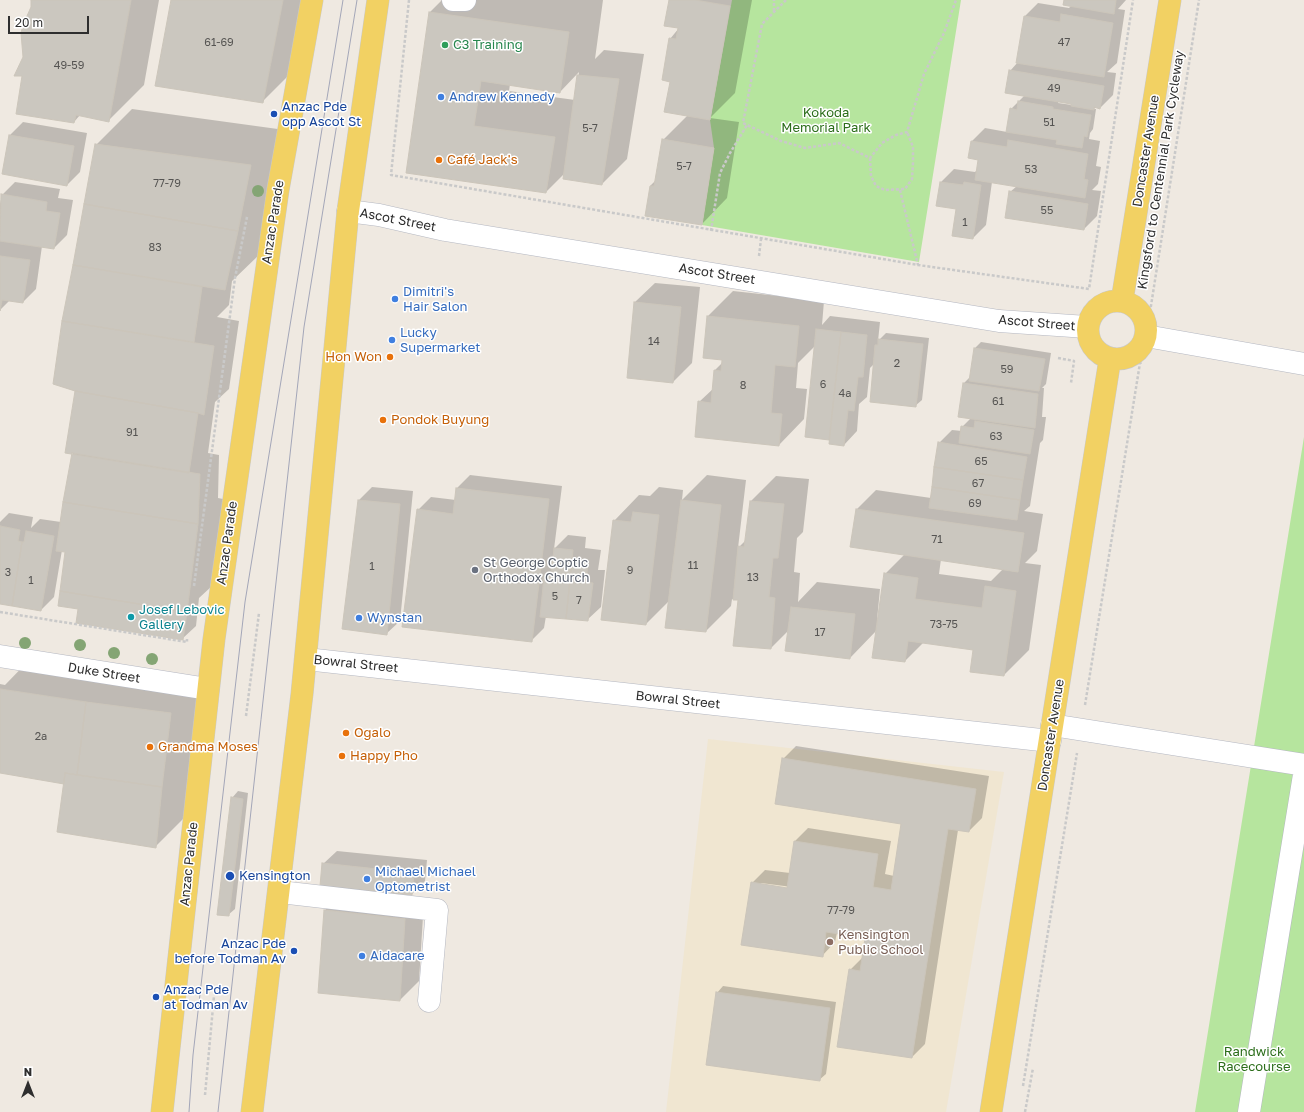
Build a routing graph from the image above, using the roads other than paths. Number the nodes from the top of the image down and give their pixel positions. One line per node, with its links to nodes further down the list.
1 (312, 0): 14 (main road, Anzac Parade)
2 (378, 0): 6 (main road)
3 (453, 0): 4 (street)
4 (464, 0)
5 (1170, 0): 7 (main road, Doncaster Avenue)
6 (348, 211): 8 (street, Ascot Street); 13 (main road)
7 (1122, 301): 8 (main road); 9 (main road)
8 (1087, 327): 10 (main road)
9 (1146, 336): 10 (main road); 11 (street)
10 (1110, 359): 15 (main road, Doncaster Avenue)
11 (1304, 364)
12 (0, 656): 14 (street, Duke Street)
13 (306, 659): 15 (street, Bowral Street); 18 (main road)
14 (208, 689): 20 (main road, Anzac Parade)
15 (1051, 733): 16 (street, Bowral Street); 22 (main road, Doncaster Avenue)
16 (1304, 765)
17 (1304, 774): 23 (street)
18 (280, 892): 19 (street); 21 (main road)
19 (429, 1001)
20 (162, 1112)
21 (252, 1112)
22 (992, 1112)
23 (1250, 1112)

